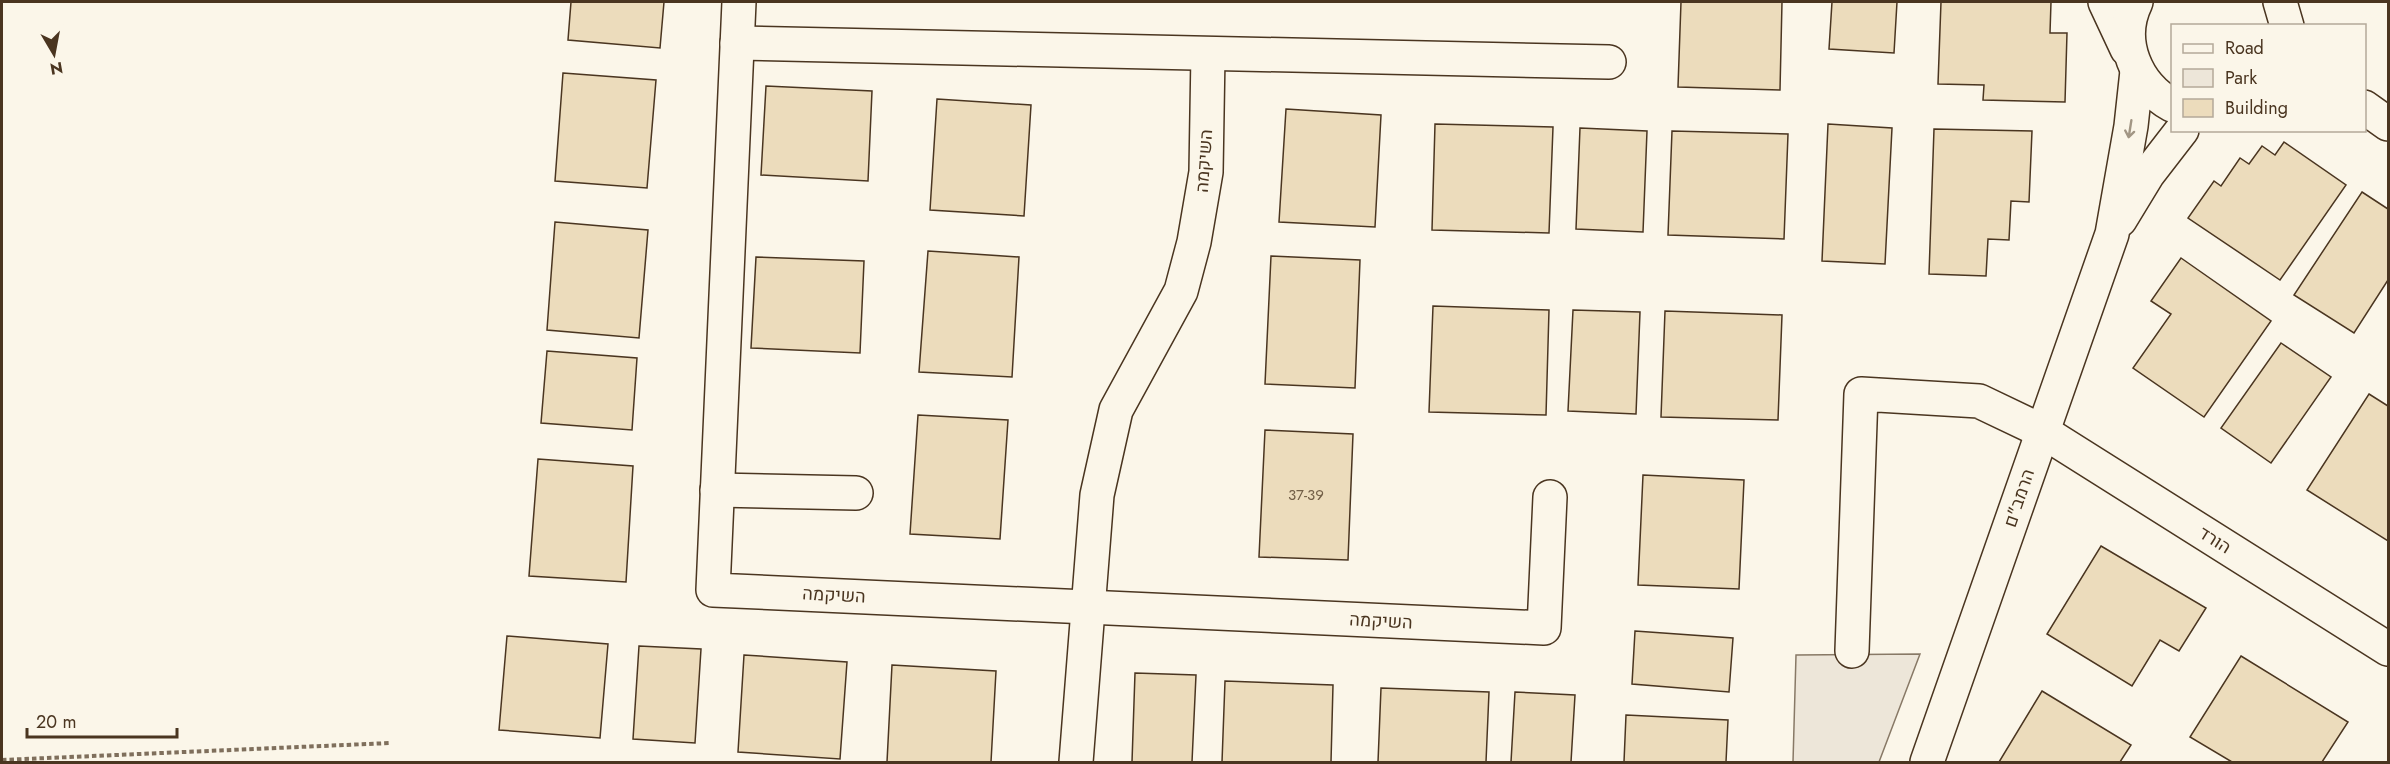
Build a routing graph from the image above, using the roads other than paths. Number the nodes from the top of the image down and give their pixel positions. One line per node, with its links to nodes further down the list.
1 (739, 2): 6 (street, השיקמה)
2 (2105, 2): 9 (street)
3 (2136, 2): 9 (street, הרמב"ם)
4 (2280, 2): 5 (street)
5 (2287, 24)
6 (737, 43): 7 (street); 14 (street, השיקמה)
7 (1208, 54): 8 (street); 17 (street, השיקמה)
8 (1609, 62)
9 (2134, 63): 10 (street); 12 (street, הרמב"ם, one-way to 12)
10 (2171, 104)
11 (2180, 132): 12 (street, הרמב"ם)
12 (2112, 234): 13 (street, הרמב"ם)
13 (2042, 431): 18 (street, הורד); 19 (street, הורד); 21 (street, הרמב"ם)
14 (717, 490): 15 (street); 17 (street, השיקמה)
15 (856, 493)
16 (1551, 497): 17 (street, השיקמה)
17 (1088, 607): 20 (street, השיקמה)
18 (2388, 649)
19 (1852, 651)
20 (1076, 762)
21 (1927, 762)

